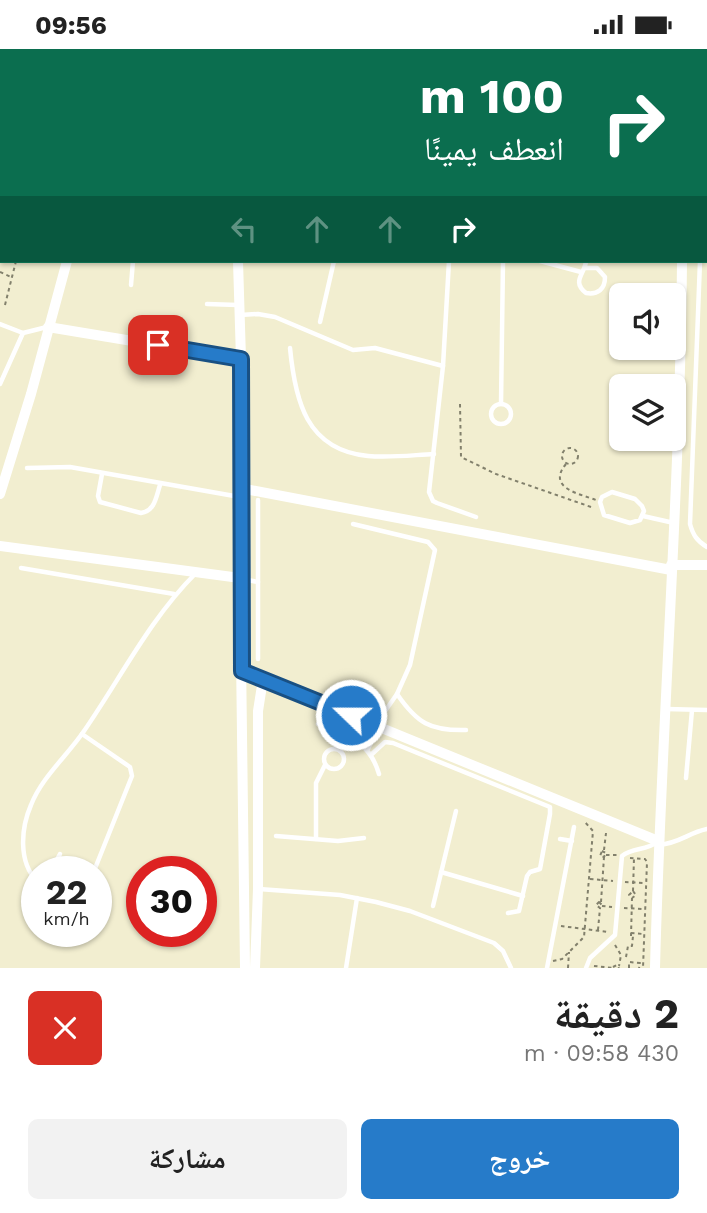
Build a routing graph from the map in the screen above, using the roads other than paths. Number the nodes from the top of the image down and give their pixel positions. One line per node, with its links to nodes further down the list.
1 (707, 57): 2 (lane)
2 (707, 92)
3 (66, 263): 19 (street)
4 (133, 263): 14 (lane)
5 (238, 263): 16 (street)
6 (334, 263): 17 (lane)
7 (449, 263): 23 (lane)
8 (503, 263): 25 (lane)
9 (550, 263): 13 (lane)
10 (585, 263): 13 (lane)
11 (682, 263): 30 (street)
12 (700, 263): 31 (lane)
13 (583, 270): 13 (lane)
14 (131, 285)
15 (207, 304): 16 (lane)
16 (239, 310): 22 (street); 23 (lane)
17 (320, 322)
18 (0, 324): 20 (lane)
19 (48, 327): 20 (lane); 22 (street); 33 (street)
20 (23, 333): 24 (lane)
21 (290, 348): 26 (lane)
22 (241, 359): 32 (street)
23 (443, 366): 26 (lane)
24 (0, 384)
25 (501, 404): 25 (lane)
26 (434, 454): 36 (lane)
27 (27, 468): 28 (lane)
28 (103, 474): 29 (lane); 29 (lane)
29 (160, 485): 32 (lane)
30 (676, 486): 31 (lane); 37 (street)
31 (690, 486): 40 (lane)
32 (240, 493): 43 (street); 45 (street)
33 (0, 494)
34 (258, 500): 46 (lane)
35 (643, 516): 35 (lane); 37 (lane)
36 (476, 517)
37 (674, 523): 43 (street)
38 (353, 524): 51 (lane)
39 (0, 547): 44 (street)
40 (707, 547)
41 (707, 565): 43 (street)
42 (21, 568): 47 (lane)
43 (671, 568): 52 (street)
44 (195, 574): 45 (street); 47 (lane)
45 (240, 578): 46 (lane); 49 (street)
46 (258, 582): 48 (lane)
47 (174, 594): 58 (lane)
48 (258, 659)
49 (242, 671): 50 (street); 85 (street)
50 (263, 679): 56 (street); 79 (street)
51 (397, 694): 56 (lane); 57 (lane)
52 (665, 709): 53 (lane); 73 (street)
53 (692, 710): 54 (lane); 64 (lane)
54 (707, 710)
55 (318, 724): 59 (lane)
56 (377, 725): 61 (lane); 73 (street)
57 (466, 730)
58 (82, 734): 75 (lane); 77 (lane)
59 (342, 734): 60 (lane); 61 (lane)
60 (336, 748): 62 (lane); 62 (lane)
61 (370, 752): 63 (lane); 80 (lane)
62 (325, 765): 70 (lane)
63 (379, 774)
64 (686, 778)
65 (456, 811): 78 (lane)
66 (574, 827): 72 (lane)
67 (707, 829): 73 (lane)
68 (276, 836): 70 (lane)
69 (363, 838): 70 (lane)
70 (316, 839)
71 (560, 839): 72 (lane)
72 (572, 841): 89 (lane)
73 (658, 843): 84 (lane); 90 (street)
74 (60, 853): 76 (lane)
75 (26, 856)
76 (58, 856)
77 (100, 856)
78 (441, 872): 80 (lane); 82 (lane)
79 (258, 889): 81 (lane); 86 (street)
80 (523, 896): 83 (lane)
81 (356, 898): 87 (lane); 88 (lane)
82 (433, 907)
83 (508, 913)
84 (586, 966)
85 (245, 968)
86 (255, 968)
87 (346, 968)
88 (511, 968)
89 (547, 968)
90 (655, 968)

